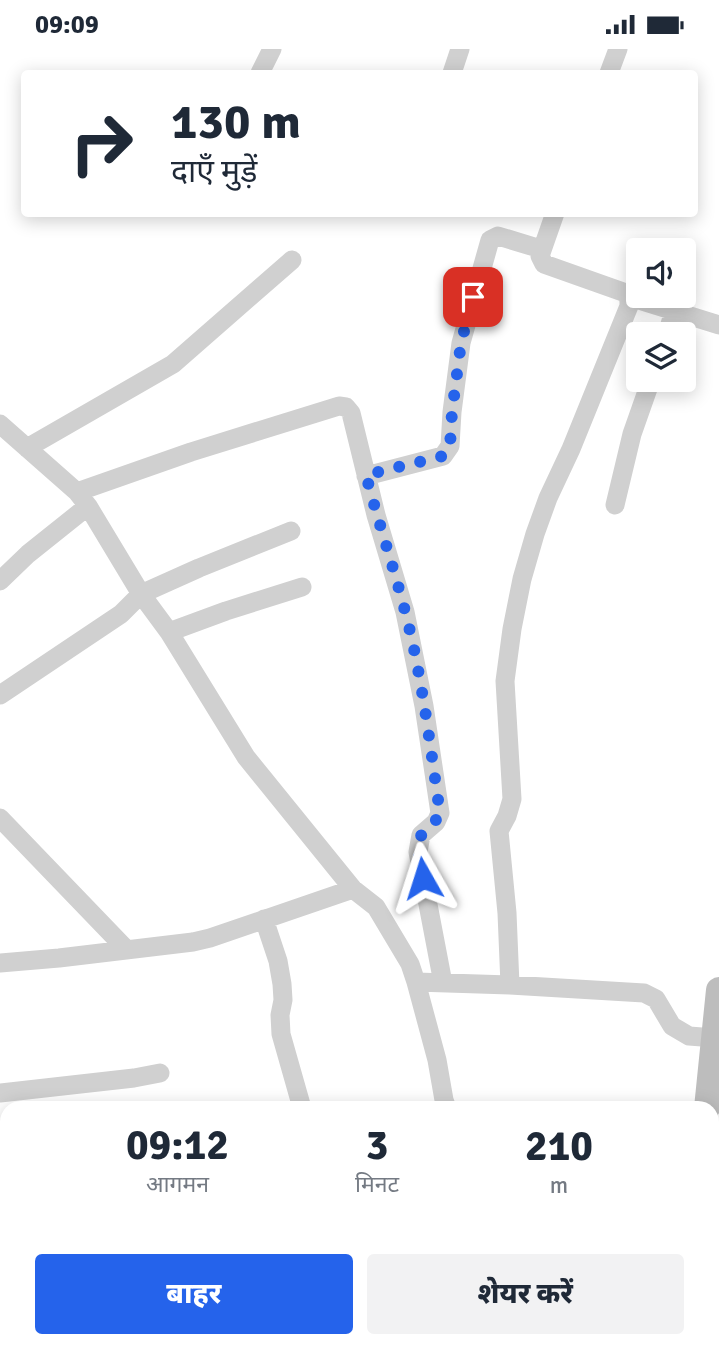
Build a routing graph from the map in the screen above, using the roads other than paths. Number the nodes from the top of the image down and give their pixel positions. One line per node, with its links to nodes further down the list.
1 (272, 49): 4 (street)
2 (460, 49): 5 (street)
3 (618, 49): 6 (street)
4 (262, 70)
5 (453, 70)
6 (610, 70)
7 (553, 217): 8 (street)
8 (541, 250): 10 (street); 19 (street)
9 (292, 260): 18 (street)
10 (626, 294)
11 (628, 308): 35 (street)
12 (664, 308): 13 (street)
13 (674, 311): 14 (street); 15 (street)
14 (671, 322)
15 (719, 325)
16 (647, 392): 21 (street)
17 (0, 424): 18 (street)
18 (27, 447): 20 (street)
19 (366, 475): 20 (street); 34 (street)
20 (83, 499): 23 (street); 25 (street)
21 (615, 505)
22 (291, 531): 25 (street)
23 (0, 581)
24 (302, 587): 26 (street)
25 (141, 594): 26 (street); 27 (street)
26 (169, 632): 29 (street)
27 (0, 695)
28 (0, 818): 31 (street)
29 (353, 889): 30 (street); 33 (street)
30 (264, 919): 31 (street); 40 (street)
31 (127, 950): 32 (street)
32 (0, 963)
33 (416, 982): 34 (street); 41 (street)
34 (443, 983): 35 (street)
35 (510, 985): 37 (street)
36 (719, 990): 37 (main road)
37 (715, 1038): 42 (main road)
38 (160, 1073): 39 (street)
39 (0, 1093)
40 (300, 1101)
41 (444, 1101)
42 (708, 1101)

